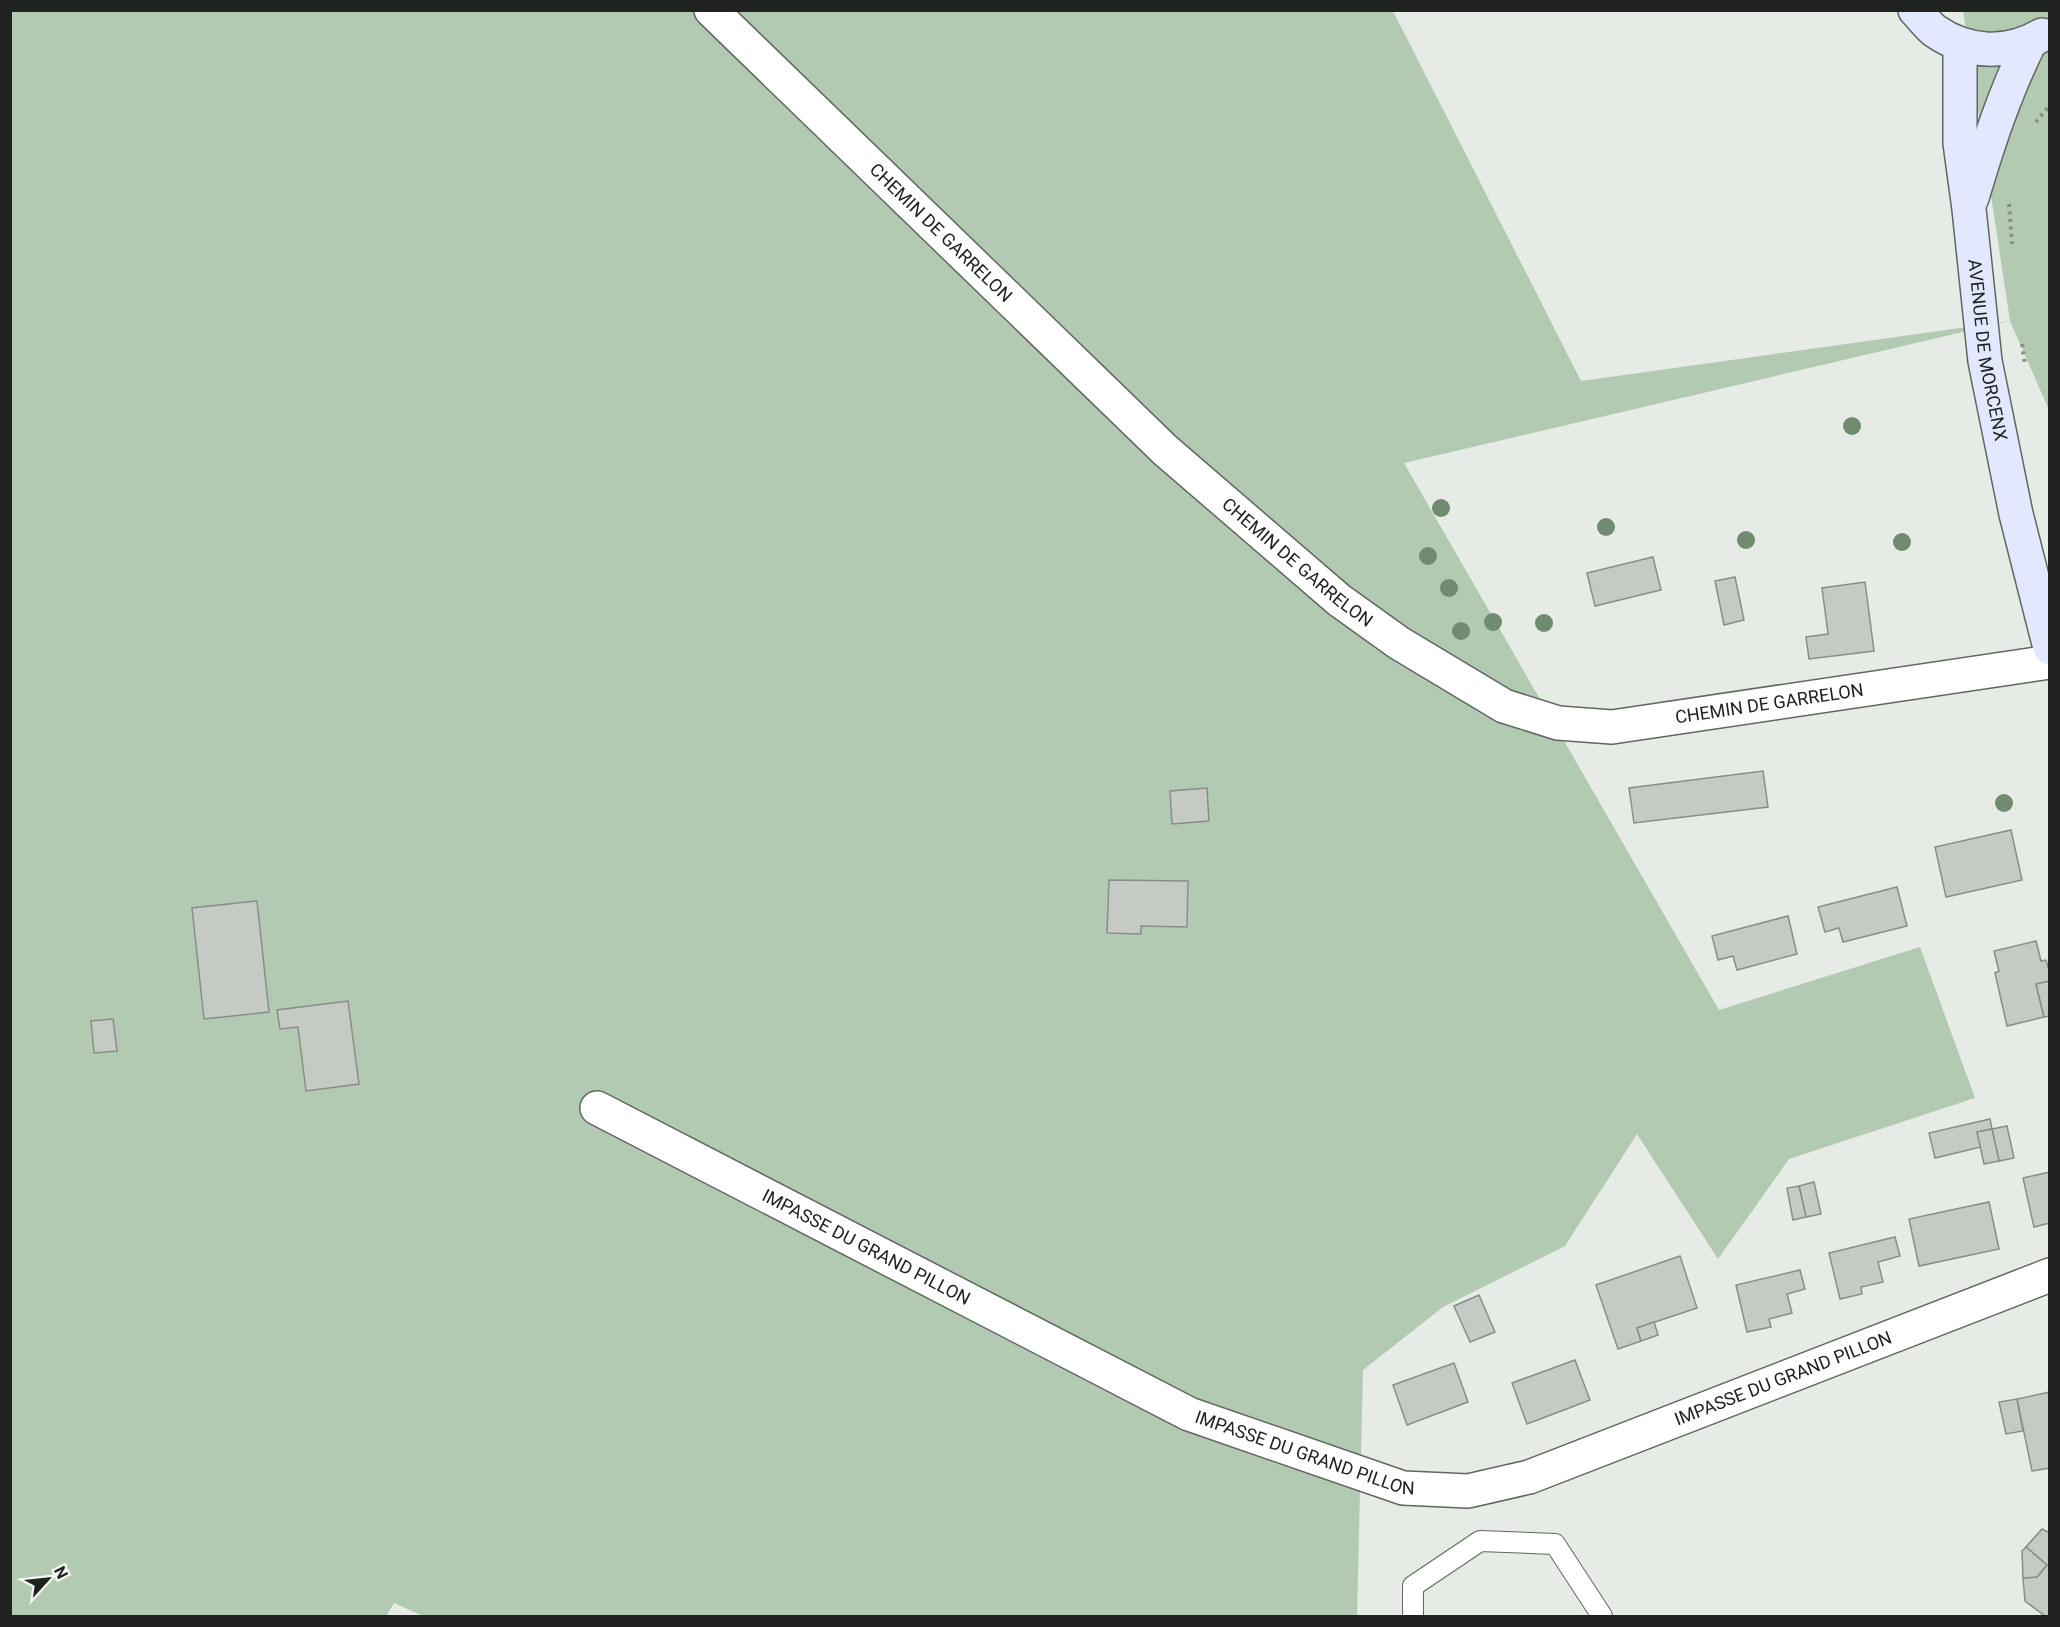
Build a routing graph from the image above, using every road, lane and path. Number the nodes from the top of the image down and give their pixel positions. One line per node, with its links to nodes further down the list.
1 (711, 10): 13 (street, CHEMIN DE GARRELON)
2 (1916, 10): 4 (main road)
3 (2040, 36): 4 (main road); 8 (main road)
4 (1960, 44): 8 (main road, AVENUE DE MORCENX)
5 (2049, 105): 6 (path)
6 (2030, 130)
7 (2008, 198): 9 (path)
8 (1969, 208): 12 (main road, AVENUE DE MORCENX)
9 (2012, 252)
10 (2022, 342): 11 (path)
11 (2025, 366)
12 (2049, 648)
13 (2049, 662)
14 (597, 1108): 15 (street, IMPASSE DU GRAND PILLON)
15 (2049, 1275)
16 (1413, 1617): 17 (lane)
17 (1602, 1617)

